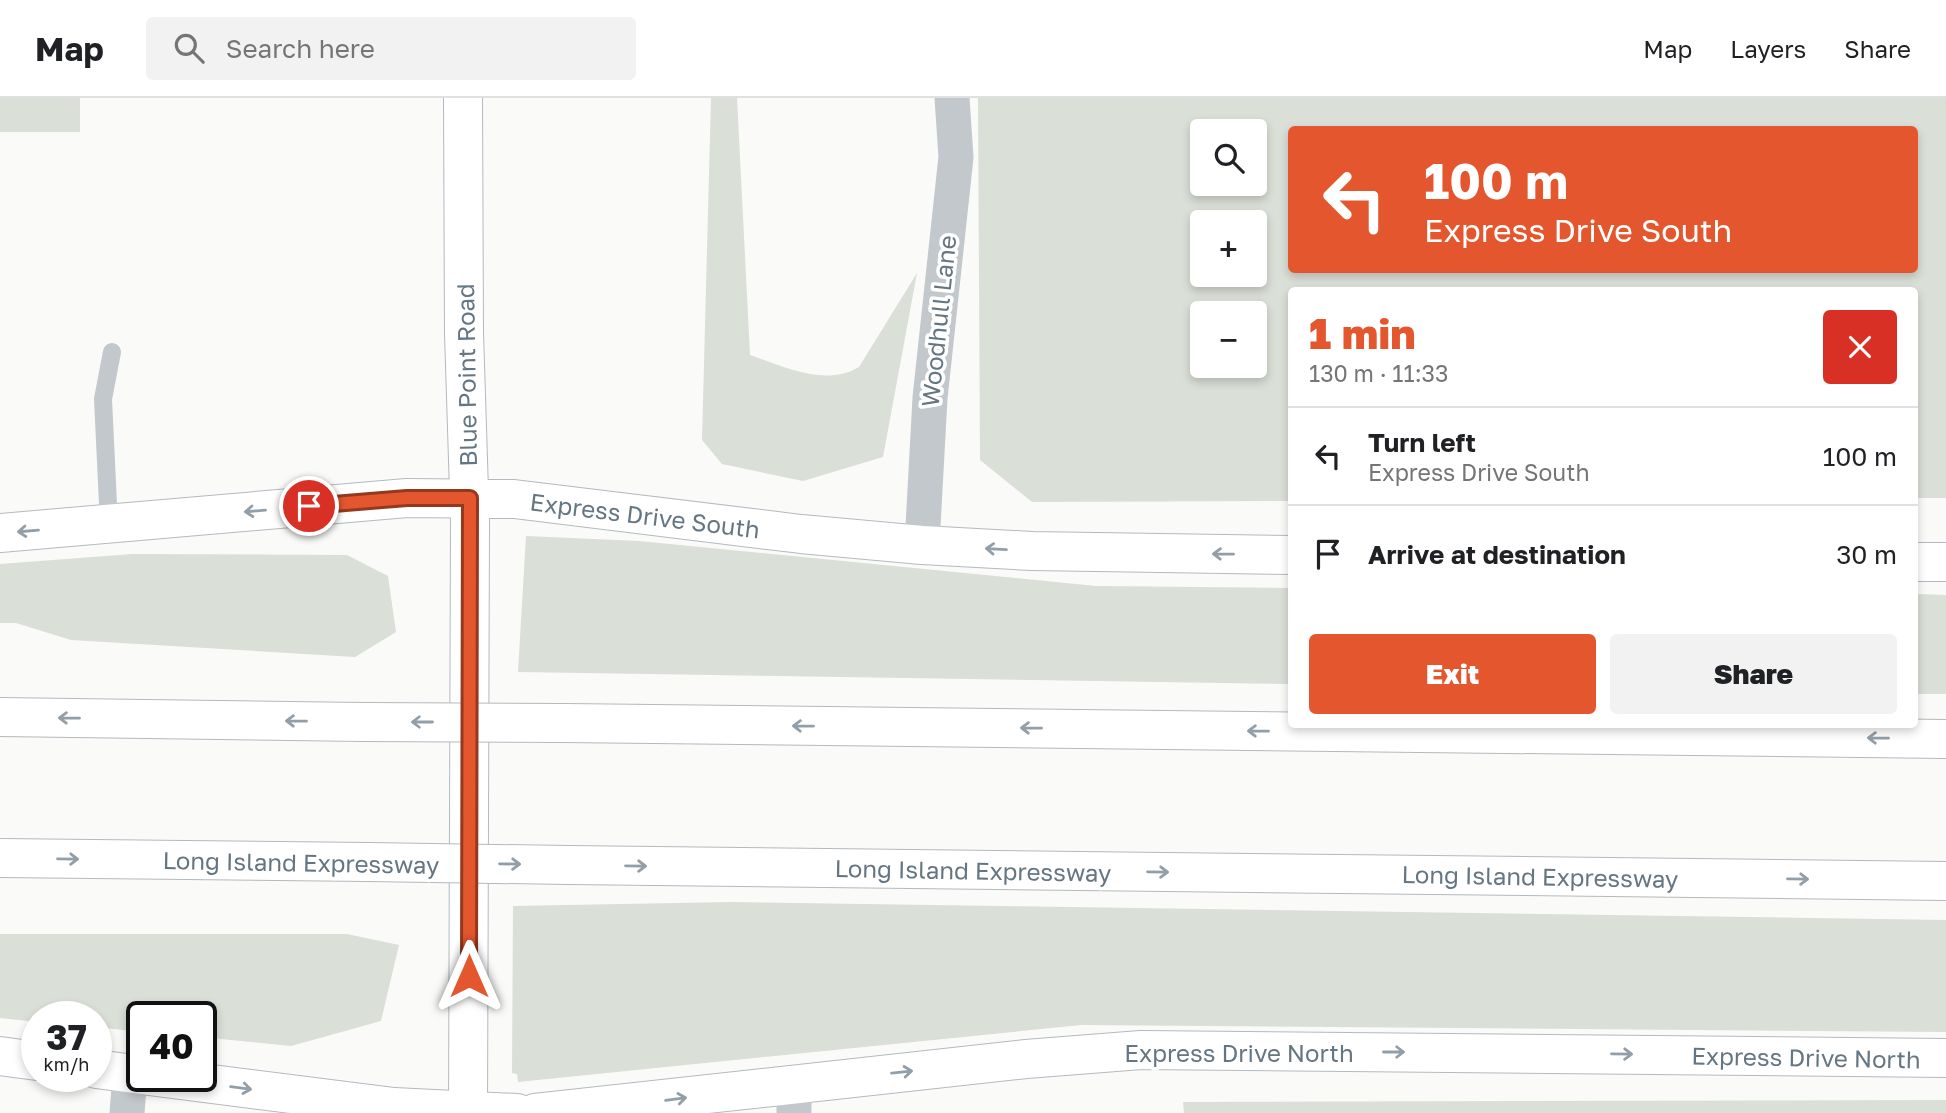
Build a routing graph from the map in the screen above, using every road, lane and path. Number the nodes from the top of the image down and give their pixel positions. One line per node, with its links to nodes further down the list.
1 (463, 98): 4 (main road, Blue Point Road)
2 (952, 98): 7 (street, Woodhull Lane)
3 (112, 352): 5 (lane)
4 (470, 498): 5 (main road, Express Drive South, one-way to 5); 7 (main road, Express Drive South); 22 (main road, Blue Point Road)
5 (109, 525): 6 (main road, Express Drive South, one-way to 6)
6 (0, 533)
7 (922, 545): 8 (main road, Express Drive South, one-way to 7)
8 (1288, 555)
9 (1918, 562): 10 (main road)
10 (1946, 562)
11 (0, 717): 12 (main road, one-way to 11, bridge)
12 (1946, 739)
13 (0, 858): 14 (main road, Long Island Expressway, one-way to 14, bridge)
14 (1946, 881)
15 (0, 1056): 17 (main road)
16 (1946, 1058): 20 (main road, Express Drive North, one-way to 16)
17 (21, 1059)
18 (217, 1085): 22 (main road, one-way to 22)
19 (128, 1092): 21 (street)
20 (794, 1099): 24 (main road, Express Drive North, one-way to 20)
21 (127, 1113)
22 (468, 1113): 23 (main road)
23 (517, 1113)
24 (535, 1113)

